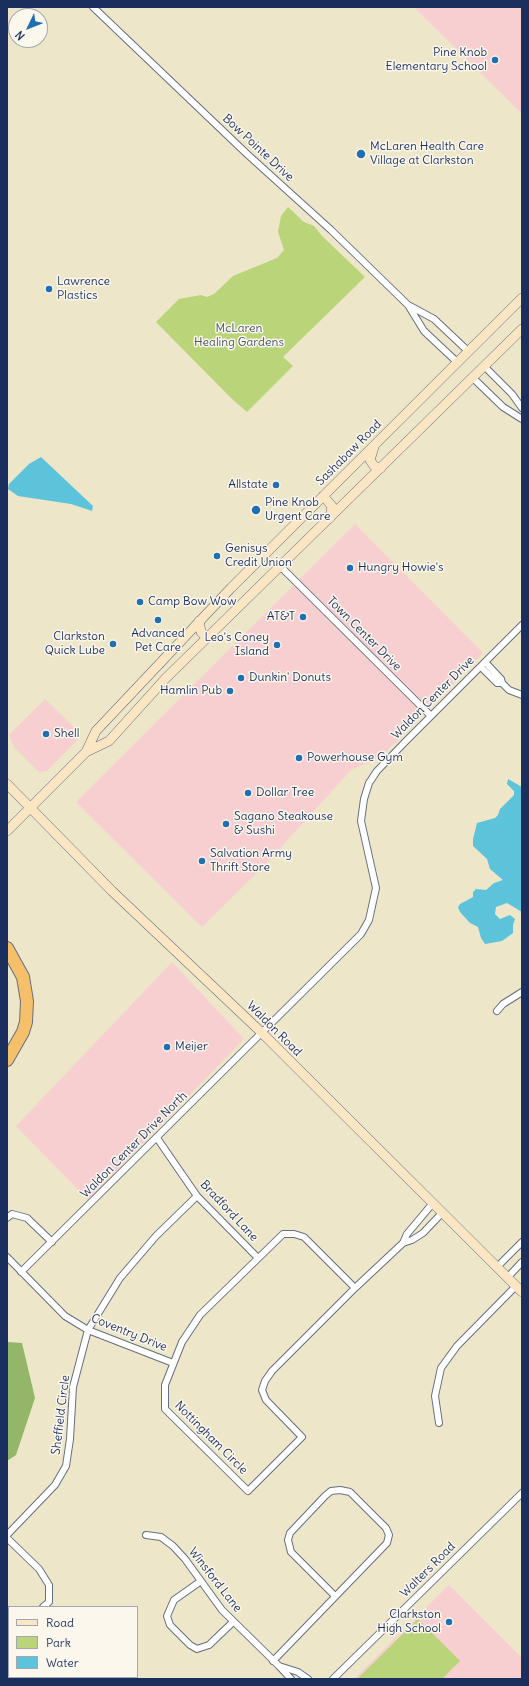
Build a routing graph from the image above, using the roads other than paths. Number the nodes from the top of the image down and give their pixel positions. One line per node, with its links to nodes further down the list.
1 (93, 7): 3 (street, Bow Pointe Drive)
2 (522, 298): 5 (main road, Sashabaw Road)
3 (408, 305): 5 (street, Bow Pointe Drive); 6 (street, Bow Pointe Drive)
4 (522, 329): 7 (main road, Sashabaw Road)
5 (468, 351): 6 (main road, Sashabaw Road)
6 (457, 362): 11 (main road, Sashabaw Road)
7 (484, 366): 8 (main road, Sashabaw Road); 9 (street)
8 (472, 378): 10 (street); 12 (main road, Sashabaw Road)
9 (522, 408)
10 (522, 419)
11 (375, 444): 12 (main road); 13 (main road, Sashabaw Road)
12 (381, 468): 14 (main road, Sashabaw Road)
13 (323, 496): 14 (main road); 16 (main road, Sashabaw Road)
14 (329, 520): 15 (main road, Sashabaw Road)
15 (281, 567): 18 (main road, Sashabaw Road); 23 (street, Town Center Drive)
16 (200, 621): 18 (main road); 21 (main road, Sashabaw Road)
17 (522, 625): 19 (street, Waldon Center Drive)
18 (210, 636): 22 (main road, Sashabaw Road)
19 (483, 664): 20 (street); 23 (street, Waldon Center Drive)
20 (522, 696)
21 (120, 706): 22 (main road); 24 (main road, Sashabaw Road)
22 (131, 716): 24 (main road, Sashabaw Road)
23 (431, 716): 31 (street, Waldon Center Drive)
24 (86, 752): 26 (main road, Sashabaw Road)
25 (7, 784): 26 (main road, Waldon Road)
26 (31, 808): 27 (main road, Sashabaw Road); 31 (main road, Waldon Road)
27 (7, 830)
28 (7, 948): 32 (highway)
29 (522, 992): 30 (street)
30 (497, 1010)
31 (261, 1032): 33 (street, Waldon Center Drive North); 35 (main road, Waldon Road)
32 (7, 1060)
33 (157, 1138): 34 (street, Bradford Lane); 38 (street, Waldon Center Drive North)
34 (197, 1196): 42 (street, Bradford Lane); 49 (street, Sheffield Circle)
35 (433, 1203): 36 (main road, Waldon Road); 40 (street, Nottingham Circle)
36 (442, 1213): 40 (street, Nottingham Circle); 44 (main road, Waldon Road)
37 (7, 1218): 38 (street)
38 (52, 1242): 45 (street, Waldon Center Drive North)
39 (522, 1242): 44 (street)
40 (403, 1243): 47 (street, Nottingham Circle)
41 (7, 1257): 45 (street, Coventry Drive)
42 (258, 1258): 47 (street, Nottingham Circle); 50 (street, Nottingham Circle)
43 (522, 1262): 46 (street)
44 (497, 1267): 46 (main road, Waldon Road)
45 (21, 1272): 49 (street, Coventry Drive)
46 (507, 1278): 48 (main road, Waldon Road)
47 (355, 1288): 50 (street, Nottingham Circle)
48 (519, 1289): 51 (street)
49 (88, 1330): 50 (street, Coventry Drive); 53 (street, Sheffield Circle)
50 (173, 1363)
51 (439, 1423)
52 (522, 1493): 64 (street, Walters Road)
53 (7, 1535)
54 (146, 1535): 56 (street, Winsford Lane)
55 (7, 1538): 58 (street)
56 (201, 1581): 59 (street, Winsford Lane); 59 (street)
57 (335, 1596): 57 (street); 60 (street)
58 (45, 1606)
59 (233, 1622): 60 (street, Winsford Lane)
60 (273, 1661): 61 (street, Winsford Lane)
61 (278, 1666): 62 (street, Winsford Lane); 63 (street, Winsford Lane)
62 (291, 1679)
63 (308, 1679)
64 (333, 1679)

